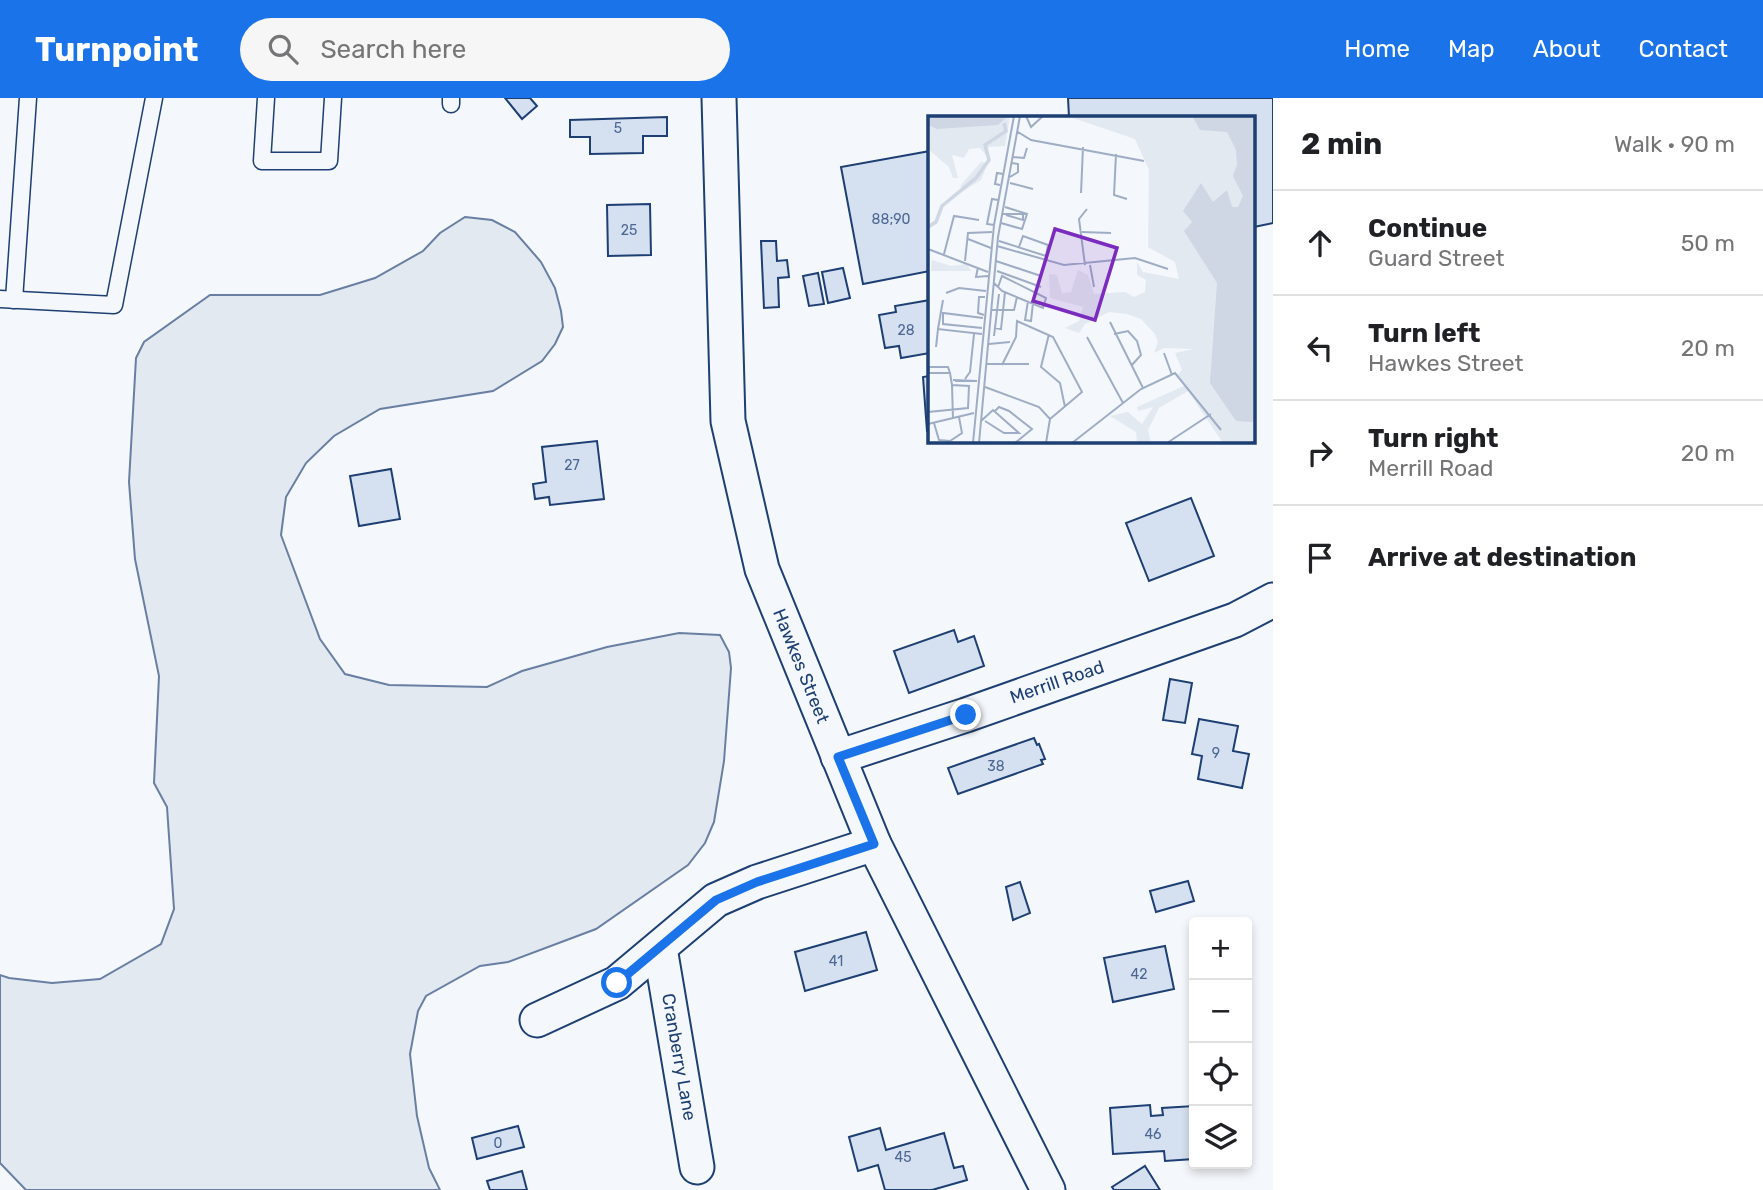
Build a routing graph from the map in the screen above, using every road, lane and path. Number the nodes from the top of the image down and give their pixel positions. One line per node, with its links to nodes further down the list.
1 (29, 98): 6 (lane)
2 (154, 98): 6 (lane)
3 (266, 98): 4 (lane)
4 (333, 98)
5 (719, 98): 8 (street, Hawkes Street)
6 (7, 299)
7 (1273, 600): 8 (street, Merrill Road)
8 (838, 757): 9 (street, Hawkes Street)
9 (874, 844): 10 (street); 13 (street, Hawkes Street)
10 (660, 948): 11 (street); 12 (street, Cranberry Lane)
11 (537, 1020)
12 (697, 1167)
13 (1048, 1190)

